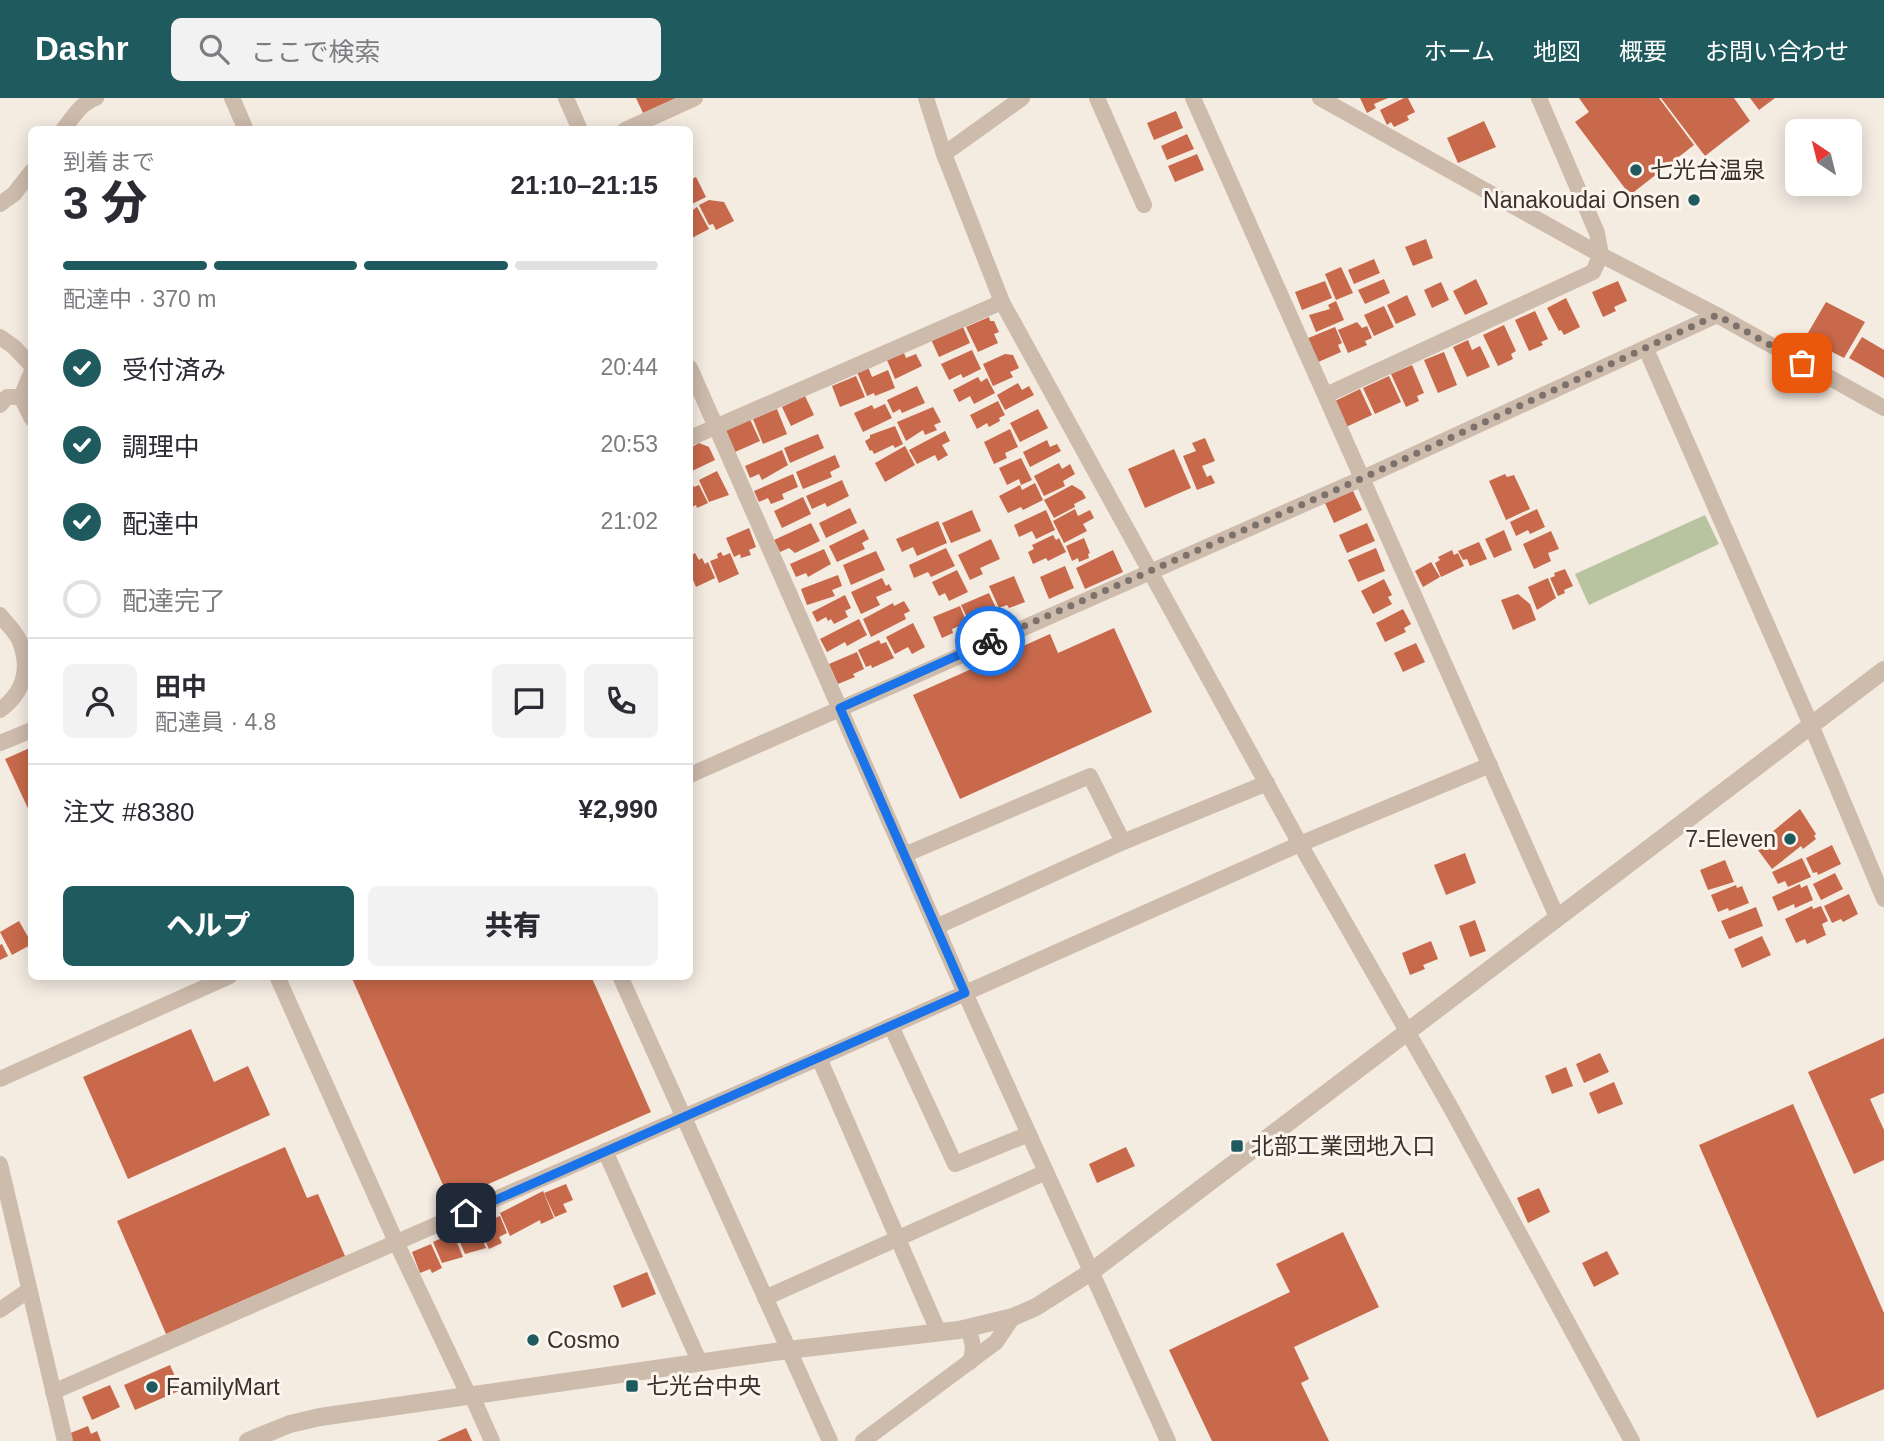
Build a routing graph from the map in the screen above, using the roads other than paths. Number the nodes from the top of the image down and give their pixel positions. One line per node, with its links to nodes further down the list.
1 (96, 98): 11 (street)
2 (232, 98): 12 (street)
3 (566, 98): 13 (street)
4 (695, 98): 14 (street)
5 (926, 98): 15 (street)
6 (1022, 98): 15 (street)
7 (1097, 98): 18 (street)
8 (1193, 98): 27 (street)
9 (1320, 98): 19 (street)
10 (1539, 98): 19 (street)
11 (66, 126)
12 (244, 126)
13 (578, 126)
14 (634, 126)
15 (944, 154): 20 (street)
16 (28, 177): 17 (street)
17 (0, 204)
18 (1144, 205)
19 (1601, 255): 21 (street); 27 (street)
20 (1002, 302): 30 (street); 33 (street)
21 (1717, 315): 23 (street); 29 (street)
22 (0, 337): 24 (street)
23 (1646, 349): 32 (street); 38 (street)
24 (28, 363)
25 (693, 375): 30 (street)
26 (27, 395): 28 (street)
27 (1326, 395): 32 (street)
28 (0, 405)
29 (1884, 408)
30 (716, 426): 31 (street); 36 (street)
31 (693, 437)
32 (1363, 478): 33 (street); 41 (street)
33 (1149, 571): 36 (street); 43 (street)
34 (0, 615): 37 (street)
35 (1884, 670): 38 (street)
36 (840, 708): 42 (street); 46 (street)
37 (0, 710)
38 (1811, 725): 47 (street); 48 (street)
39 (28, 732): 40 (street)
40 (0, 743)
41 (1490, 765): 45 (street); 48 (street)
42 (693, 774)
43 (1267, 783): 44 (street); 45 (street)
44 (1123, 842): 46 (street); 49 (street)
45 (1300, 844): 53 (street); 55 (street)
46 (904, 855): 49 (street)
47 (1884, 899)
48 (1558, 917): 55 (street)
49 (936, 927): 53 (street)
50 (221, 980): 57 (street)
51 (280, 980): 64 (street)
52 (622, 980): 58 (street)
53 (965, 993): 54 (street); 59 (street)
54 (891, 1026): 56 (street); 59 (street)
55 (1407, 1031): 65 (street); 83 (street)
56 (819, 1058): 58 (street); 63 (street)
57 (0, 1079)
58 (682, 1117): 60 (street); 67 (street)
59 (1029, 1134): 62 (street)
60 (605, 1151): 64 (street); 74 (street)
61 (0, 1164): 66 (street)
62 (1046, 1172): 63 (street); 65 (street)
63 (899, 1239): 67 (street); 71 (street)
64 (397, 1244): 75 (street); 76 (street)
65 (1091, 1272): 69 (street); 82 (street)
66 (29, 1290): 68 (street); 75 (street)
67 (765, 1298): 72 (street)
68 (0, 1310)
69 (1013, 1317): 70 (street); 73 (street)
70 (967, 1329): 71 (street); 73 (street)
71 (939, 1333): 72 (street)
72 (788, 1350): 74 (street); 80 (street)
73 (970, 1362): 81 (street)
74 (700, 1363): 76 (street)
75 (53, 1392): 77 (street)
76 (470, 1396): 78 (street); 79 (street)
77 (65, 1441)
78 (248, 1441)
79 (492, 1441)
80 (830, 1441)
81 (863, 1441)
82 (1168, 1441)
83 (1632, 1441)

